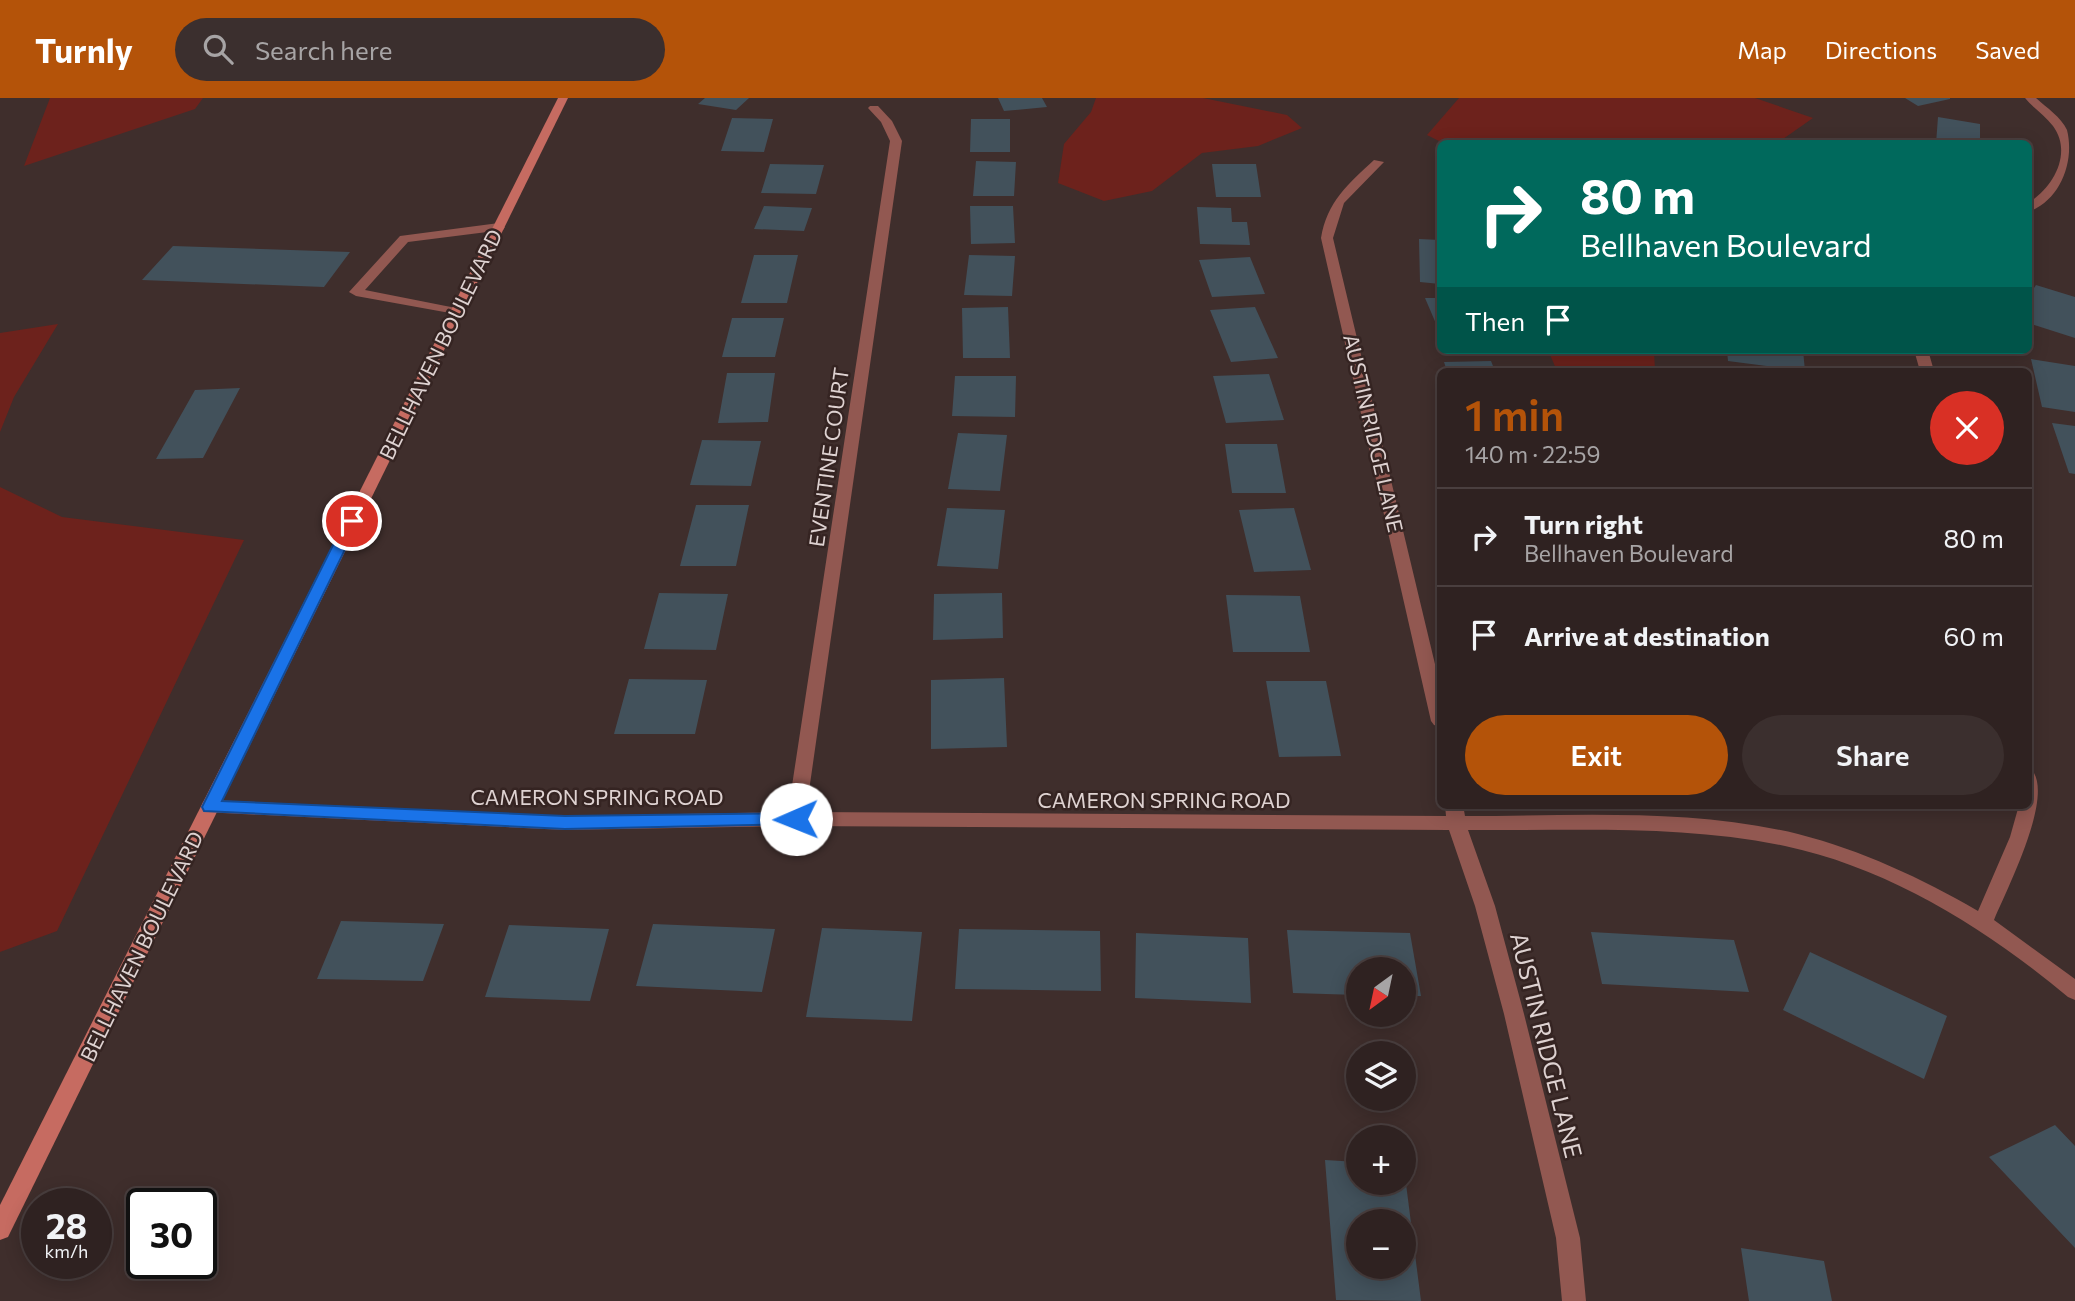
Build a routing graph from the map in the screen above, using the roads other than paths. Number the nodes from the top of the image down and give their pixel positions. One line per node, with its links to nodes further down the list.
1 (563, 98): 7 (main road, BELLHAVEN BOULEVARD)
2 (2030, 98): 4 (street)
3 (874, 108): 13 (street, EVENTINE COURT)
4 (2072, 154): 6 (street)
5 (1378, 162): 9 (street, AUSTIN RIDGE LANE)
6 (2032, 206)
7 (499, 227): 8 (main road, BELLHAVEN BOULEVARD); 8 (street)
8 (456, 312): 10 (main road, BELLHAVEN BOULEVARD)
9 (1437, 708)
10 (210, 807): 13 (street, CAMERON SPRING ROAD); 16 (main road, BELLHAVEN BOULEVARD)
11 (2027, 809): 14 (street)
12 (1455, 814): 13 (street, CAMERON SPRING ROAD); 14 (street, CAMERON SPRING ROAD); 17 (street, AUSTIN RIDGE LANE)
13 (796, 819)
14 (1983, 922): 15 (street, CAMERON SPRING ROAD)
15 (2075, 991)
16 (0, 1230)
17 (1574, 1301)

